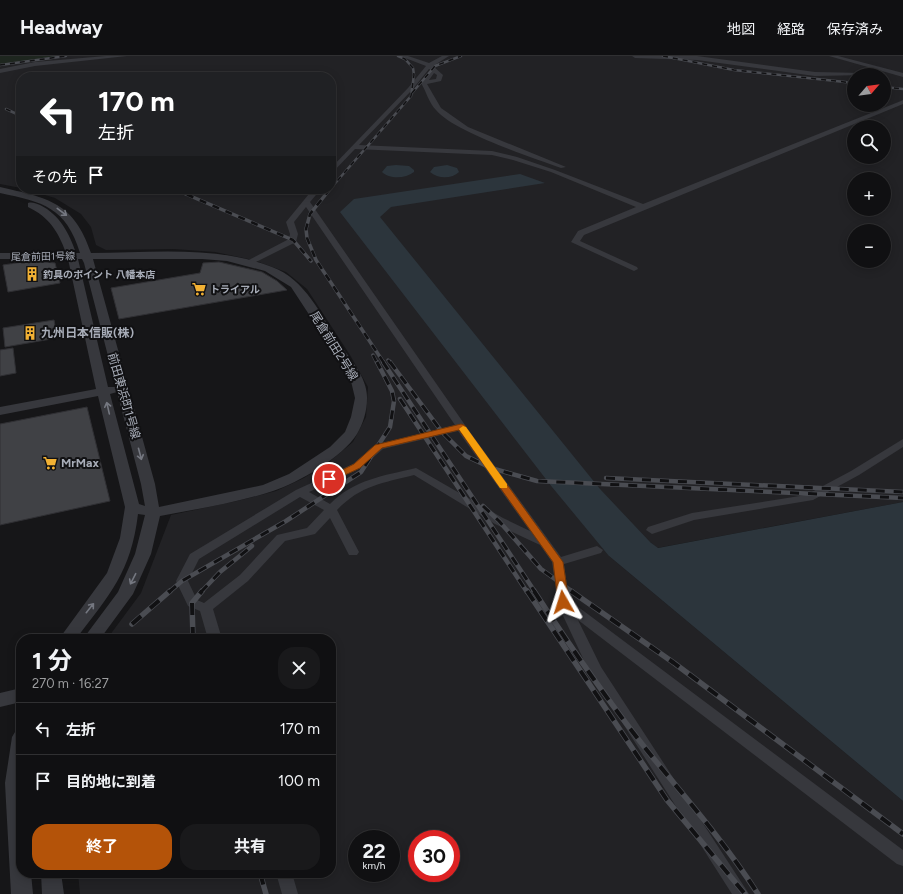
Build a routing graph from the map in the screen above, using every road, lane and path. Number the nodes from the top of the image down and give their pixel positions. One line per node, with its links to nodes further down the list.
1 (124, 56): 7 (street)
2 (403, 56): 6 (street)
3 (446, 56): 6 (street)
4 (635, 56): 8 (street)
5 (832, 56): 10 (street)
6 (428, 65): 12 (street); 14 (street)
7 (0, 71)
8 (847, 75)
9 (891, 76): 10 (street)
10 (903, 76)
11 (903, 102): 19 (street)
12 (353, 147): 13 (street); 14 (street)
13 (336, 166)
14 (568, 176): 19 (street)
15 (0, 190): 22 (street, 前田東浜町1号線, one-way to 22)
16 (312, 194): 18 (street)
17 (0, 196): 20 (street, 前田東浜町1号線)
18 (306, 201): 23 (street); 28 (street)
19 (643, 207): 24 (street)
20 (72, 255): 21 (street, 尾倉前田1号線); 22 (street, 尾倉前田1号線); 26 (street, 前田東浜町1号線)
21 (0, 256)
22 (86, 256): 23 (street, 尾倉前田2号線); 25 (street, 前田東浜町1号線)
23 (247, 263): 33 (street, 尾倉前田2号線)
24 (634, 269)
25 (122, 388): 26 (street); 33 (street, 前田東浜町1号線, one-way to 33)
26 (103, 392): 27 (street); 31 (street, 前田東浜町1号線, one-way to 26)
27 (0, 411)
28 (461, 427): 30 (street); 35 (street)
29 (903, 442): 34 (street)
30 (300, 492): 32 (street); 40 (street)
31 (132, 507): 33 (street, 尾倉前田2号線); 41 (street, 前田東浜町1号線, one-way to 31)
32 (331, 509): 35 (street); 37 (street); 40 (street)
33 (153, 513): 42 (street, 前田東浜町1号線, one-way to 42)
34 (652, 530)
35 (544, 543): 38 (street)
36 (597, 550): 38 (street)
37 (353, 552)
38 (558, 562): 39 (street)
39 (563, 602): 48 (street); 55 (street)
40 (206, 608): 43 (street)
41 (71, 634)
42 (94, 634)
43 (214, 634)
44 (16, 697): 45 (street)
45 (0, 700)
46 (16, 775): 47 (street)
47 (16, 799)
48 (903, 859)
49 (21, 878): 52 (street)
50 (51, 878): 53 (street)
51 (285, 878): 54 (street)
52 (22, 894)
53 (53, 894)
54 (290, 894)
55 (741, 894)

